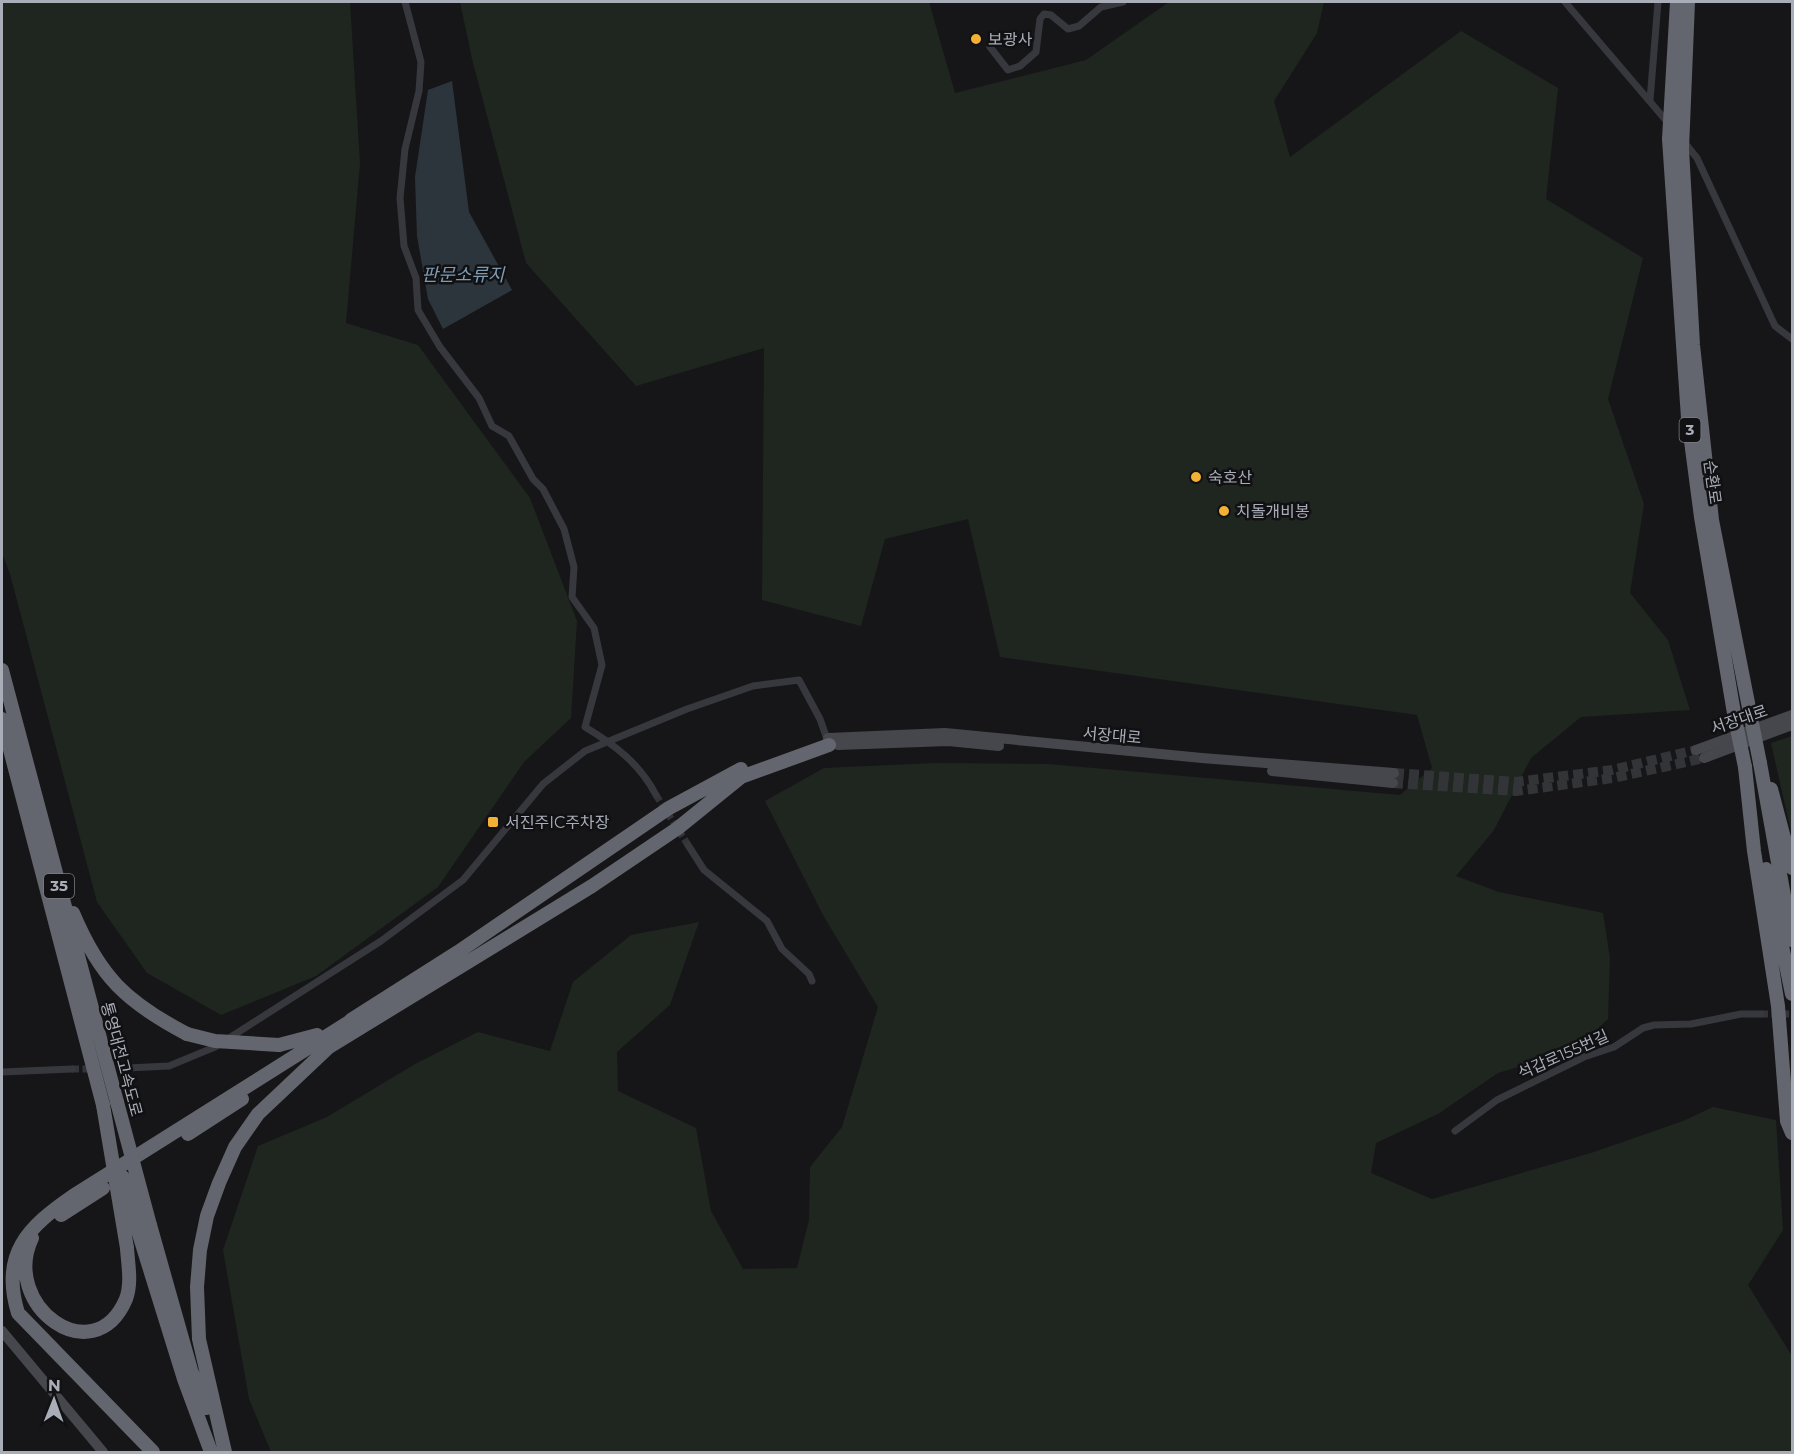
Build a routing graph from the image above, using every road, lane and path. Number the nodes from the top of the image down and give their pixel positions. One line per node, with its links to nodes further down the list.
1 (405, 2): 14 (street)
2 (1123, 2): 7 (street)
3 (1565, 2): 8 (street)
4 (1658, 2): 8 (street)
5 (1677, 2): 17 (highway, 순환로 / 3, bridge)
6 (1688, 2): 16 (highway, 순환로 / 3, bridge)
7 (990, 47)
8 (1650, 100): 9 (street)
9 (1792, 339)
10 (2, 670): 22 (highway, 통영대전고속도로 / 35)
11 (1792, 716): 13 (street, 서장대로)
12 (2, 719): 32 (highway, 통영대전고속도로 / 35)
13 (1792, 725)
14 (608, 741): 15 (street); 19 (street); 29 (street)
15 (828, 742): 18 (street, 서장대로); 27 (highway); 28 (highway)
16 (1760, 763): 21 (highway); 23 (highway, 3)
17 (1745, 767): 25 (highway, 3); 34 (highway)
18 (1394, 778)
19 (656, 795)
20 (688, 845): 24 (street)
21 (1792, 868)
22 (55, 869): 27 (highway, bridge); 32 (highway, 통영대전고속도로 / 35)
23 (1792, 940)
24 (812, 981)
25 (1792, 994)
26 (1761, 1014): 33 (street, 석갑로155번길)
27 (357, 1017): 38 (highway)
28 (329, 1047): 32 (highway, bridge); 40 (highway)
29 (127, 1068)
30 (72, 1069): 31 (street)
31 (2, 1072)
32 (110, 1103): 35 (highway, 통영대전고속도로 / 35, bridge)
33 (1455, 1131)
34 (1792, 1133)
35 (144, 1228): 39 (highway, 통영대전고속도로 / 35); 40 (highway, 통영대전고속도로 / 35)
36 (2, 1331): 37 (street)
37 (103, 1452)
38 (153, 1452)
39 (211, 1452)
40 (224, 1452)

